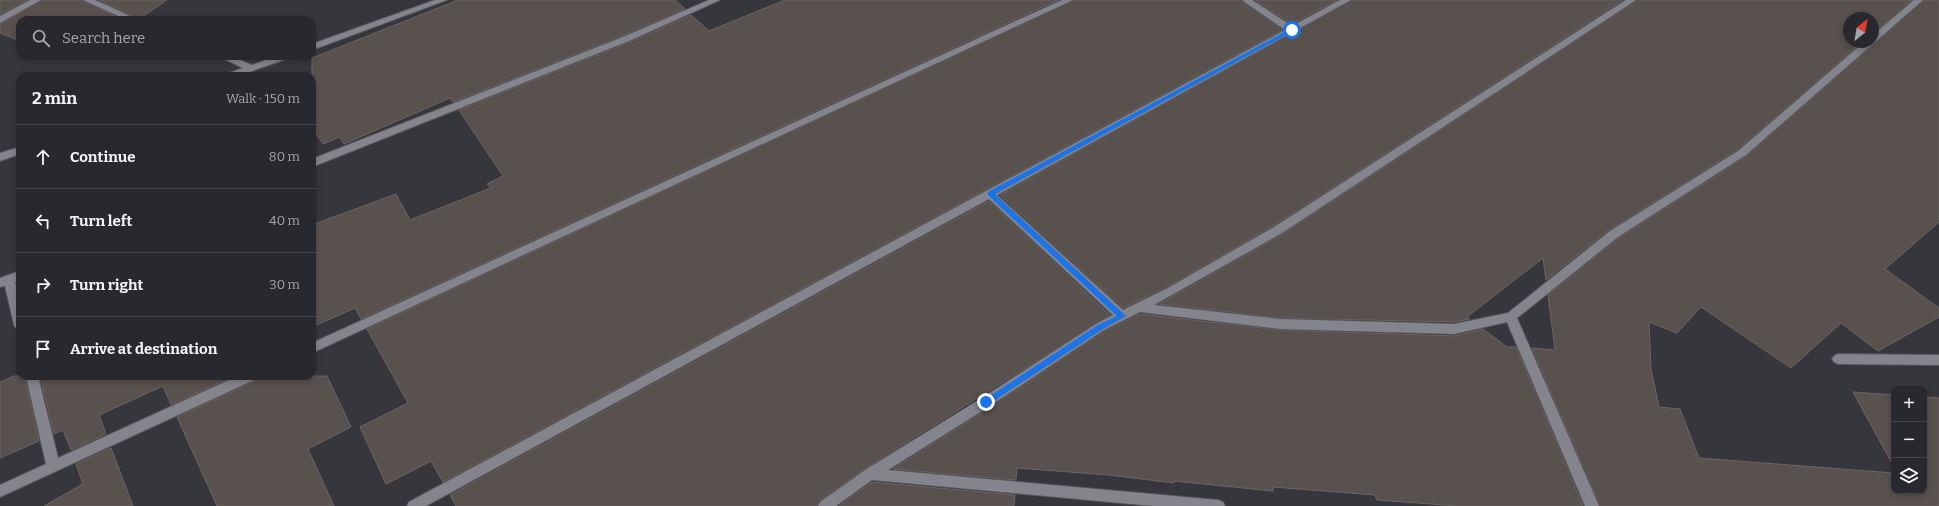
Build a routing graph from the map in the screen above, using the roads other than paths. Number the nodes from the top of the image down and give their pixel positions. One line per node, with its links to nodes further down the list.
1 (37, 0): 11 (street)
2 (87, 0): 10 (street)
3 (443, 0): 14 (street)
4 (716, 0): 22 (street)
5 (1069, 0): 29 (street)
6 (1246, 0): 12 (street)
7 (1347, 0): 12 (street)
8 (1632, 0): 26 (street)
9 (1919, 0): 13 (street)
10 (125, 16)
11 (0, 20)
12 (1292, 30): 23 (street)
13 (1879, 35)
14 (316, 46)
15 (1863, 48): 28 (street)
16 (232, 60): 18 (street)
17 (275, 60): 18 (street)
18 (252, 68): 19 (street)
19 (240, 72)
20 (16, 151): 21 (street)
21 (1, 156)
22 (316, 161)
23 (990, 194): 27 (street); 37 (street)
24 (10, 279): 25 (street)
25 (16, 306)
26 (1141, 308): 27 (street); 28 (street)
27 (1122, 316): 35 (street)
28 (1511, 317): 40 (street)
29 (316, 346)
30 (1838, 359): 31 (street)
31 (1939, 360)
32 (33, 380): 34 (street)
33 (241, 380): 34 (street)
34 (53, 466): 36 (street)
35 (870, 474): 38 (street); 39 (street)
36 (0, 491)
37 (414, 506)
38 (825, 506)
39 (1218, 506)
40 (1592, 506)

